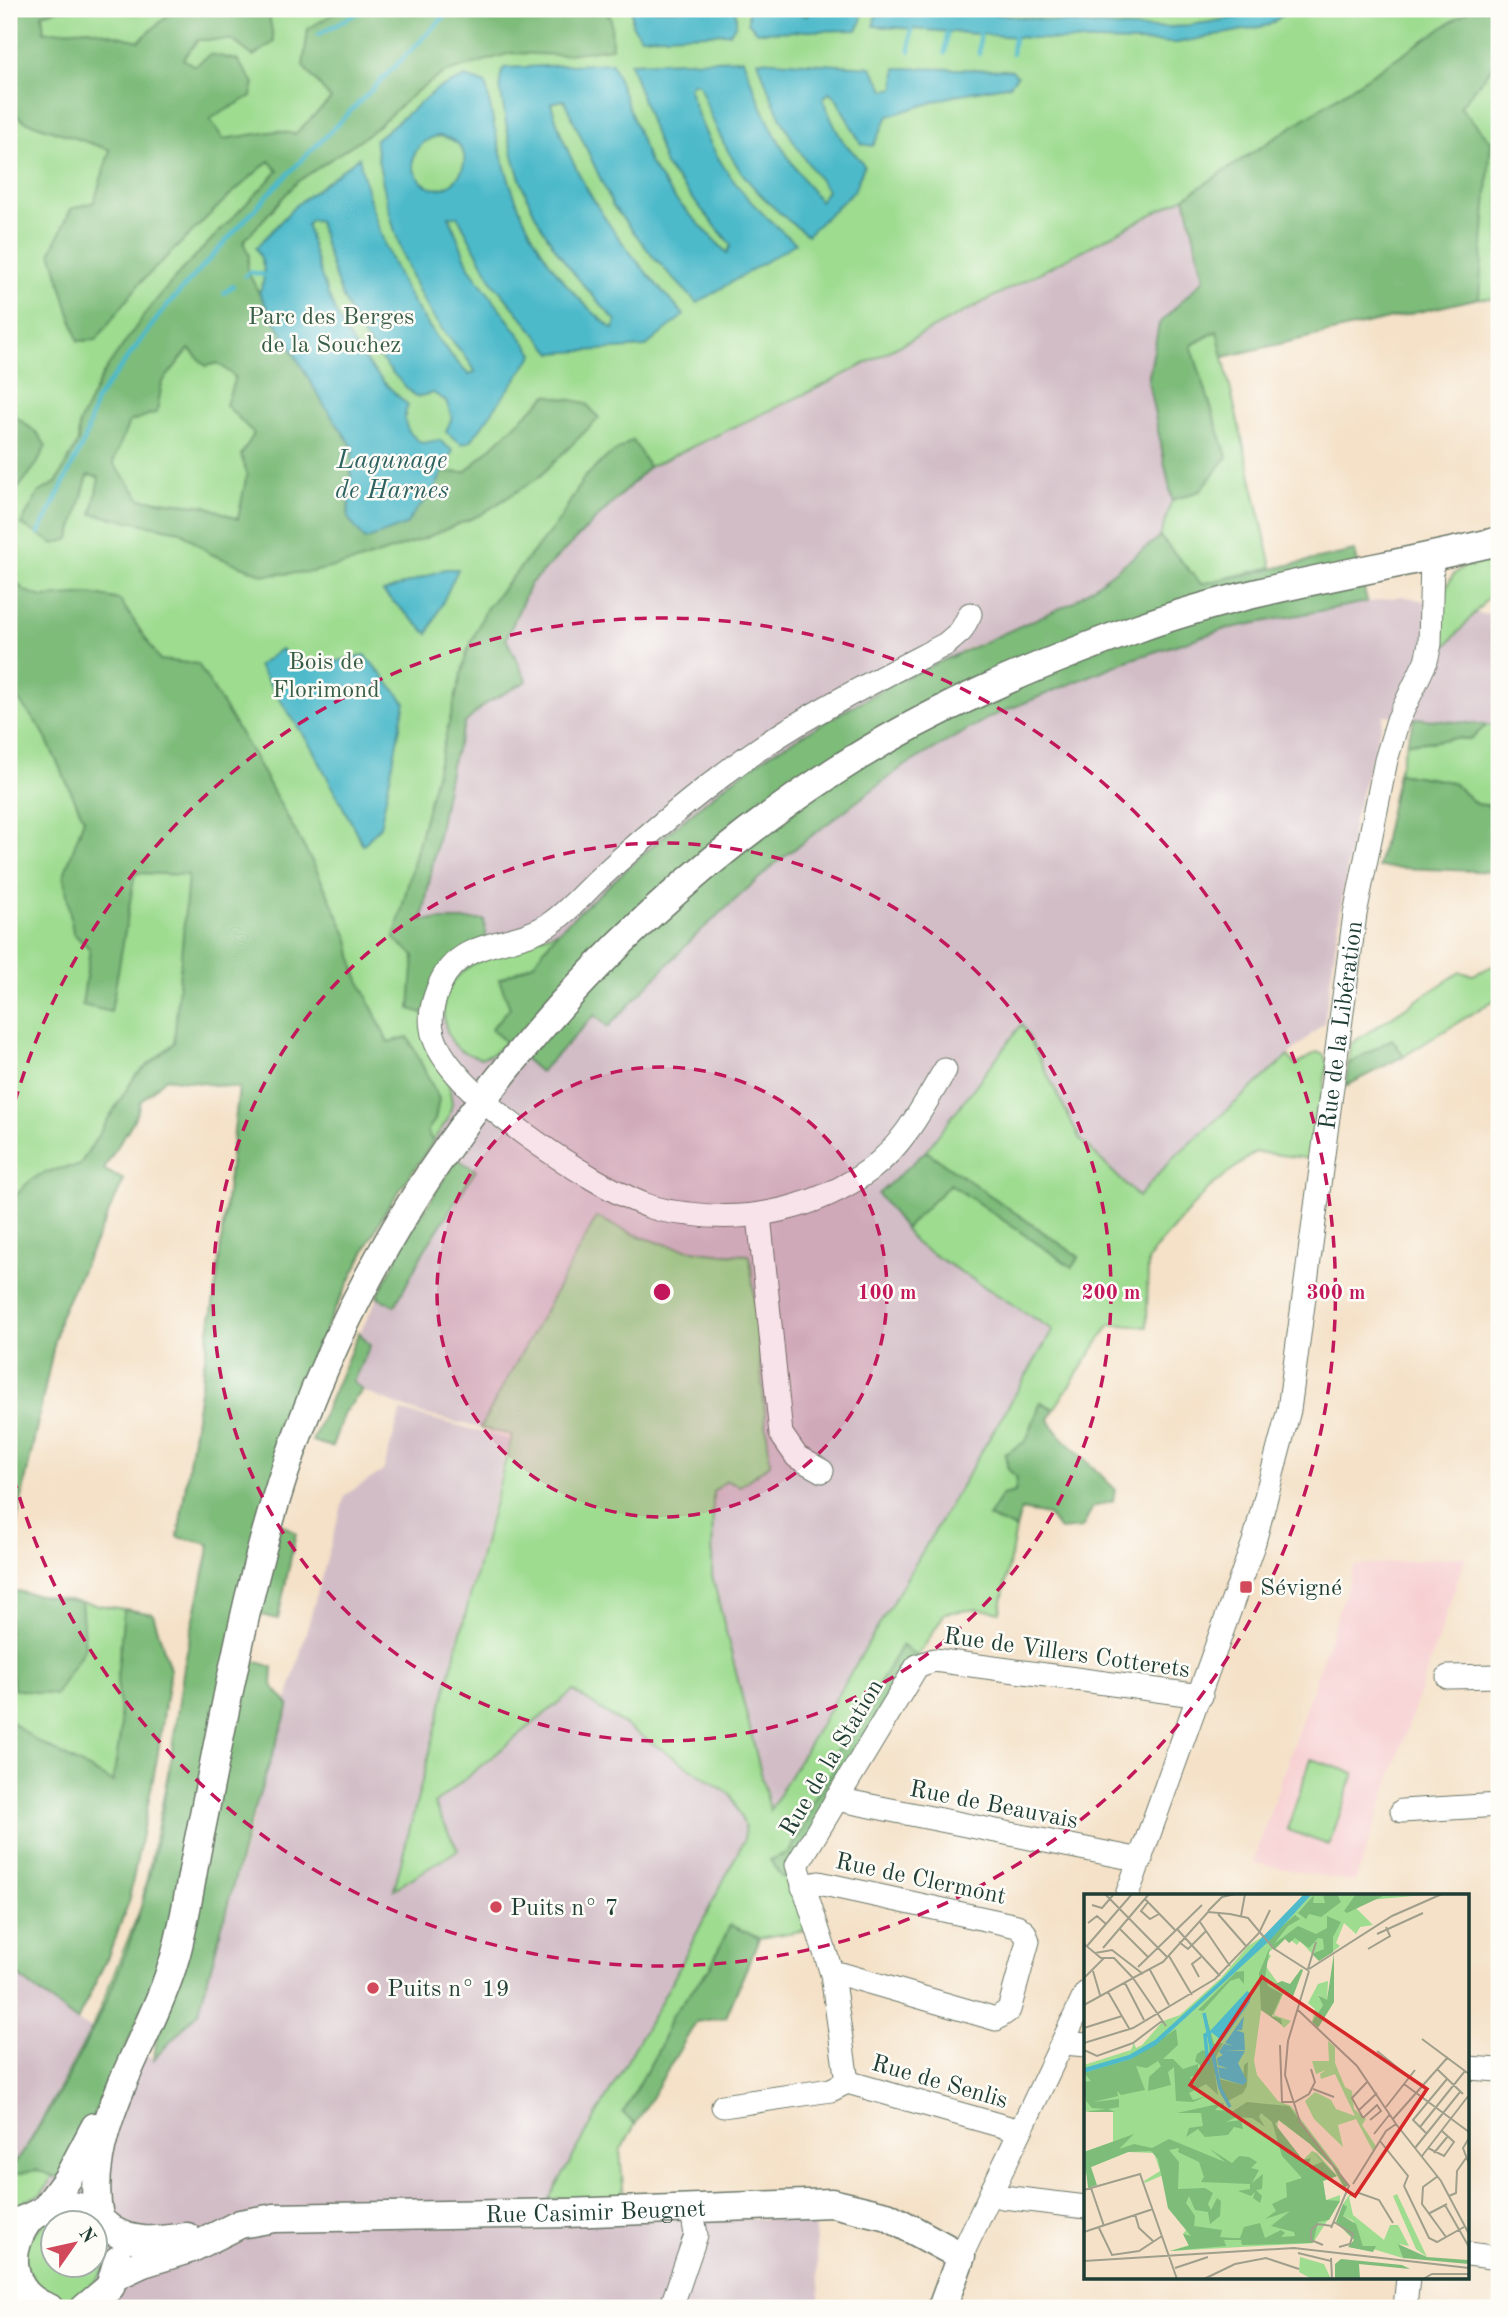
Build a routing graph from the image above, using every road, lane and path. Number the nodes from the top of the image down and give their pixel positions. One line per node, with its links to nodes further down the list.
1 (1499, 541): 2 (main road)
2 (1432, 557): 5 (main road); 11 (street, Rue de la Libération)
3 (970, 614): 5 (street)
4 (944, 1070): 6 (street)
5 (484, 1099): 6 (street); 24 (main road)
6 (759, 1214): 7 (street)
7 (822, 1471)
8 (926, 1660): 11 (street, Rue de Villers Cotterets); 12 (street, Rue de la Station)
9 (1499, 1676): 10 (street)
10 (1448, 1677)
11 (1201, 1696): 15 (street, Rue de la Libération)
12 (836, 1799): 15 (street, Rue de Beauvais); 16 (street, Rue de la Station)
13 (1499, 1805): 14 (street)
14 (1402, 1811)
15 (1141, 1860): 17 (street, Rue de la Libération)
16 (803, 1887): 18 (street, Rue de la Station); 18 (street, Rue de Clermont)
17 (1127, 1894)
18 (832, 1974): 23 (street, Rue de la Station)
19 (1084, 2002): 20 (street)
20 (1075, 2044): 26 (street)
21 (1470, 2068): 22 (street)
22 (1499, 2070)
23 (847, 2082): 25 (street, Rue de Senlis); 26 (street, Rue de Senlis)
24 (119, 2092): 29 (main road); 31 (main road)
25 (723, 2106)
26 (1020, 2131): 27 (street)
27 (992, 2190): 28 (street); 36 (street)
28 (1084, 2207)
29 (101, 2208)
30 (692, 2210): 34 (main road, Rue Casimir Beugnet); 36 (main road, Rue Casimir Beugnet); 43 (street)
31 (29, 2217): 38 (main road)
32 (108, 2224): 34 (main road)
33 (108, 2231): 39 (main road)
34 (220, 2232): 39 (main road)
35 (1470, 2254): 37 (street)
36 (961, 2256): 44 (main road)
37 (1499, 2258)
38 (12, 2274): 42 (main road)
39 (115, 2276): 41 (main road)
40 (1408, 2278): 45 (street)
41 (89, 2307)
42 (47, 2308)
43 (671, 2308)
44 (942, 2308)
45 (1405, 2308)

